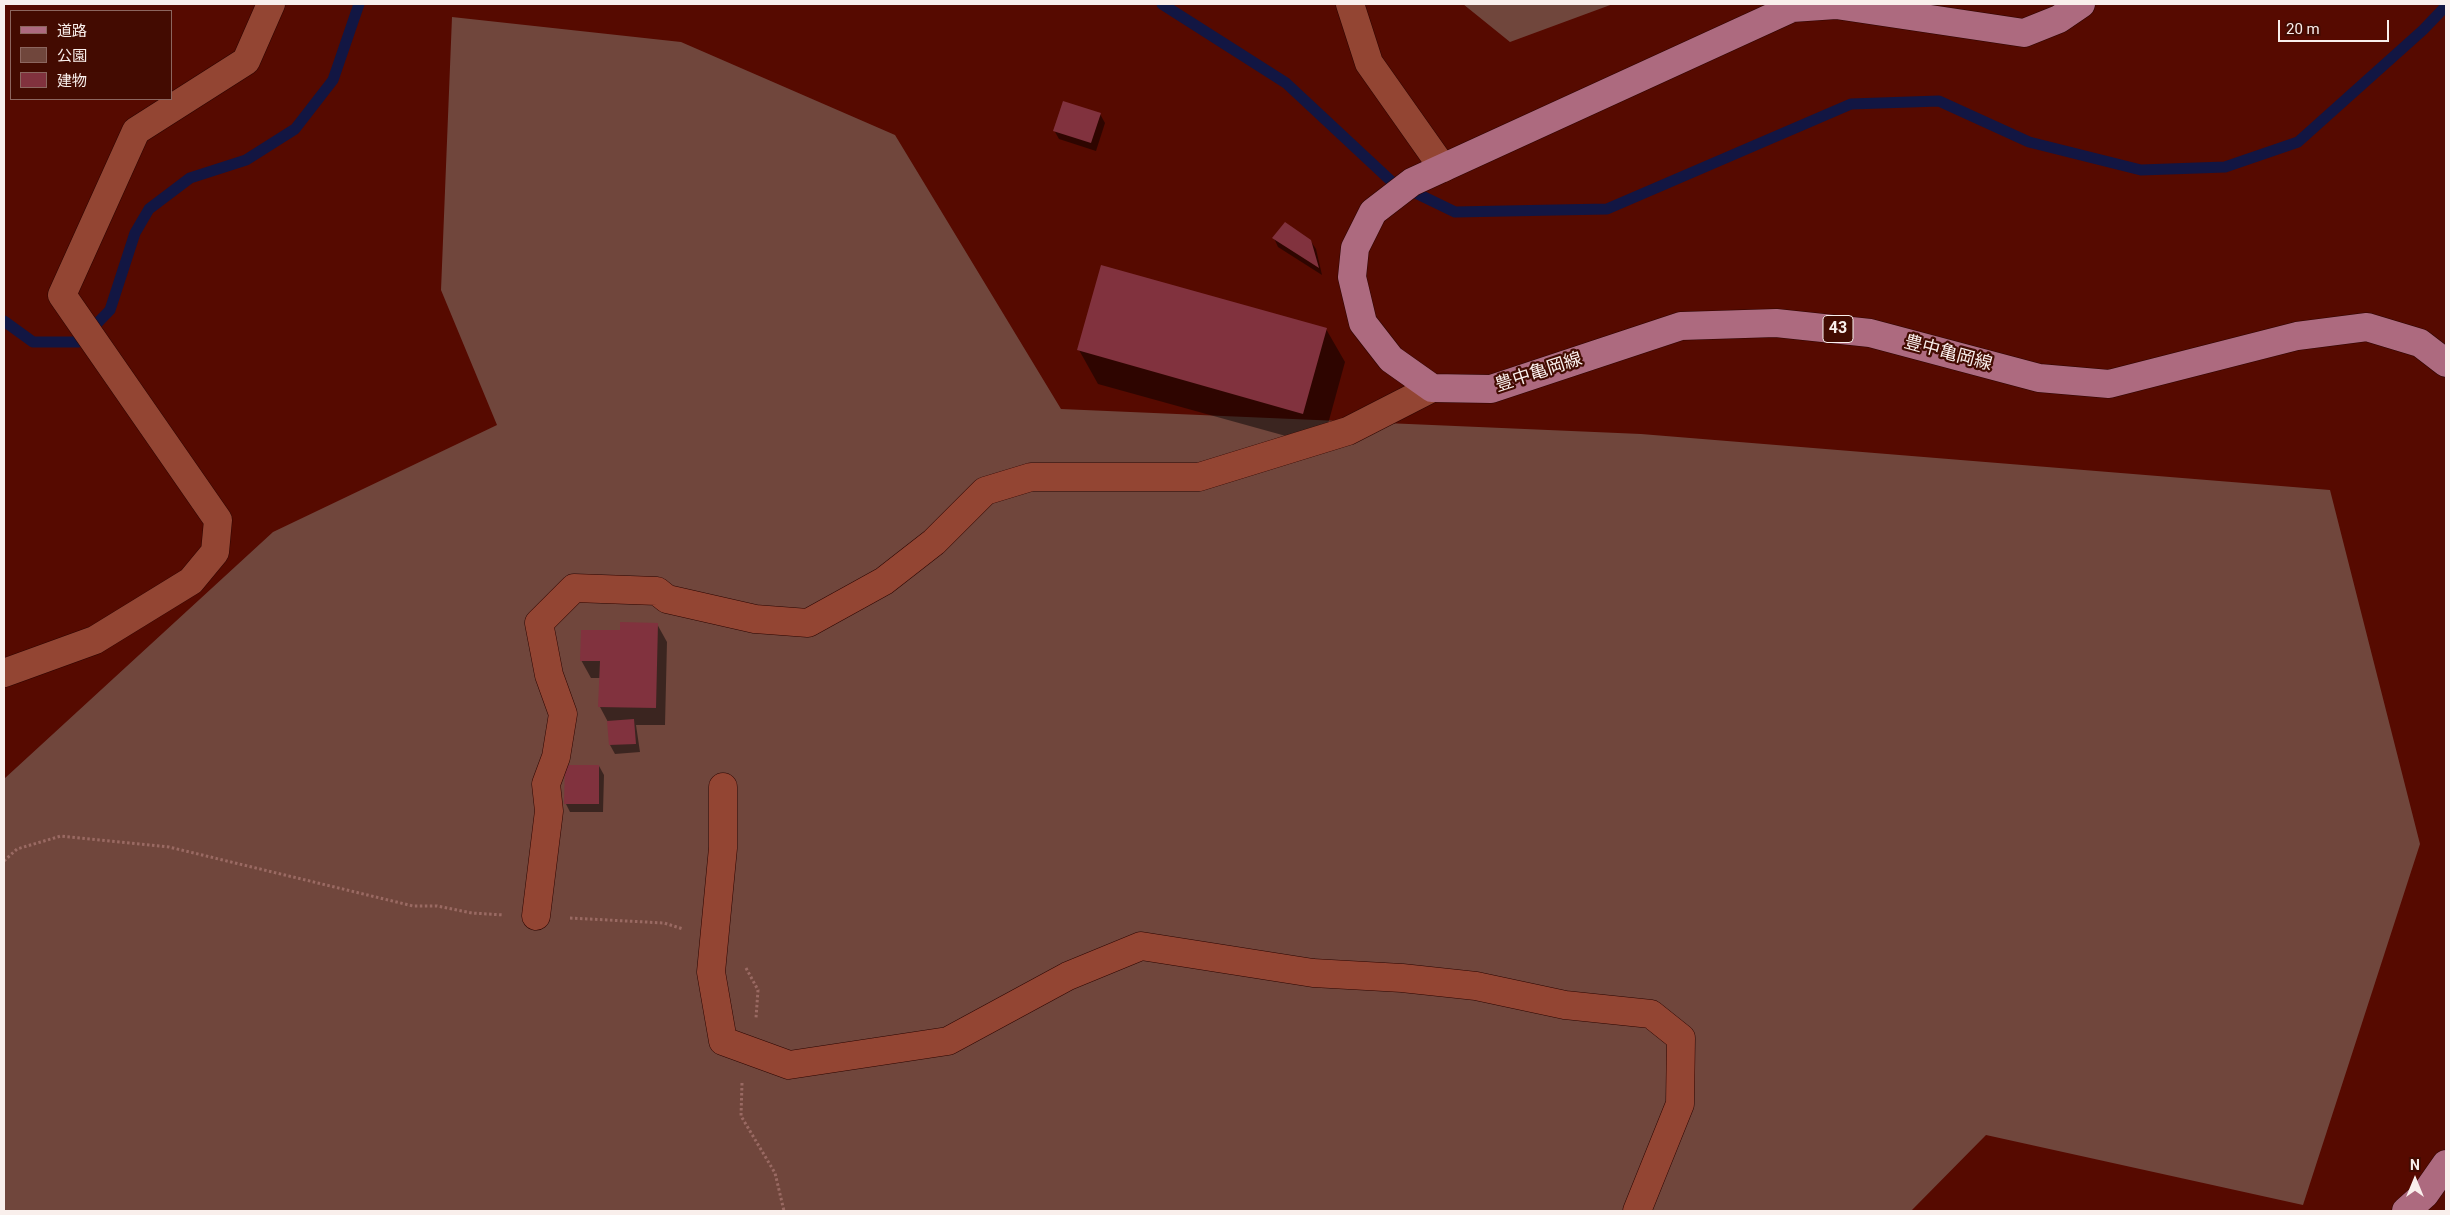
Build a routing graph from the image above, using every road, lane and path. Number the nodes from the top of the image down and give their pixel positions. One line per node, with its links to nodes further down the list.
1 (271, 4): 7 (street)
2 (1350, 4): 4 (street)
3 (2081, 4): 4 (main road)
4 (1444, 168): 6 (main road)
5 (2446, 363): 6 (main road, 豊中亀岡線 / 43)
6 (1432, 388): 10 (street)
7 (4, 673)
8 (723, 787): 12 (street)
9 (4, 860): 10 (path)
10 (536, 916)
11 (2446, 1164): 13 (main road)
12 (1638, 1211)
13 (2406, 1211)

